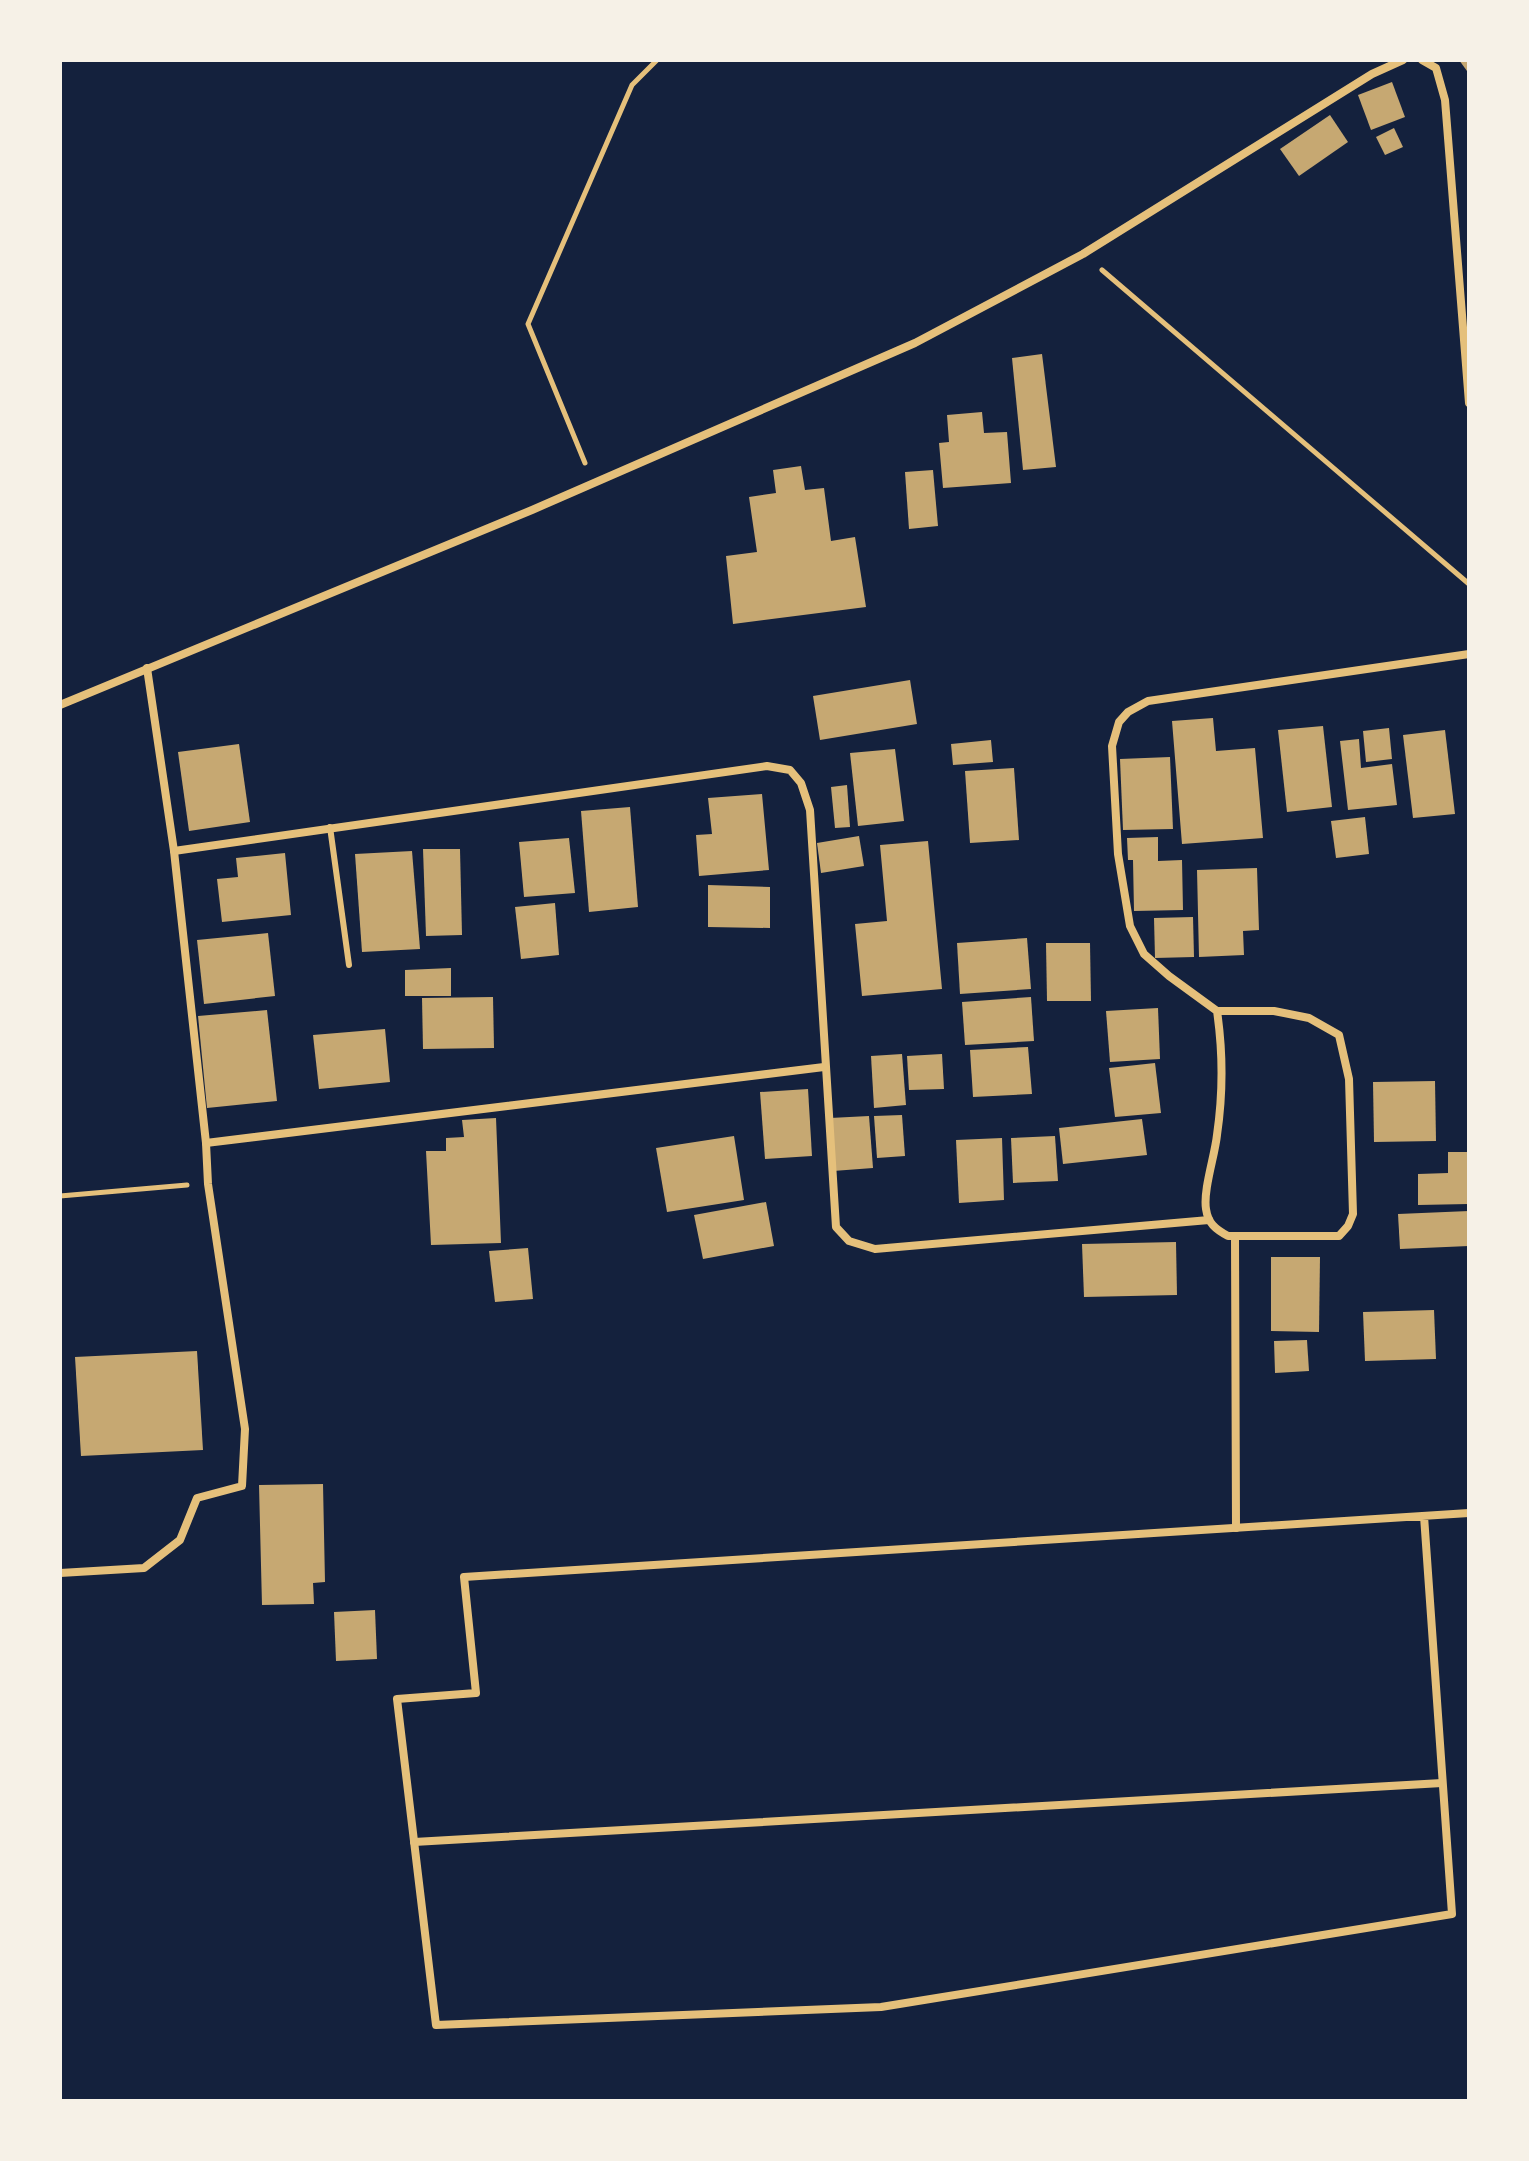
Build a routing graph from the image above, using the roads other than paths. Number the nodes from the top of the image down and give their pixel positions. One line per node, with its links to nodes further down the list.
1 (1403, 60): 5 (street)
2 (1422, 60): 3 (street)
3 (1469, 403)
4 (1469, 654): 10 (street)
5 (147, 668): 6 (street); 8 (street)
6 (60, 705)
7 (330, 827): 8 (street); 9 (lane); 11 (street)
8 (174, 851): 12 (street)
9 (349, 965)
10 (1217, 1011): 13 (street); 14 (street)
11 (824, 1067): 12 (street); 13 (street)
12 (206, 1143): 18 (street)
13 (1209, 1220): 14 (street)
14 (1235, 1236): 17 (street)
15 (1469, 1513): 16 (street)
16 (1424, 1516): 17 (street); 19 (street)
17 (1236, 1528): 20 (street)
18 (60, 1573)
19 (1442, 1783): 20 (street); 20 (street)
20 (414, 1842)

